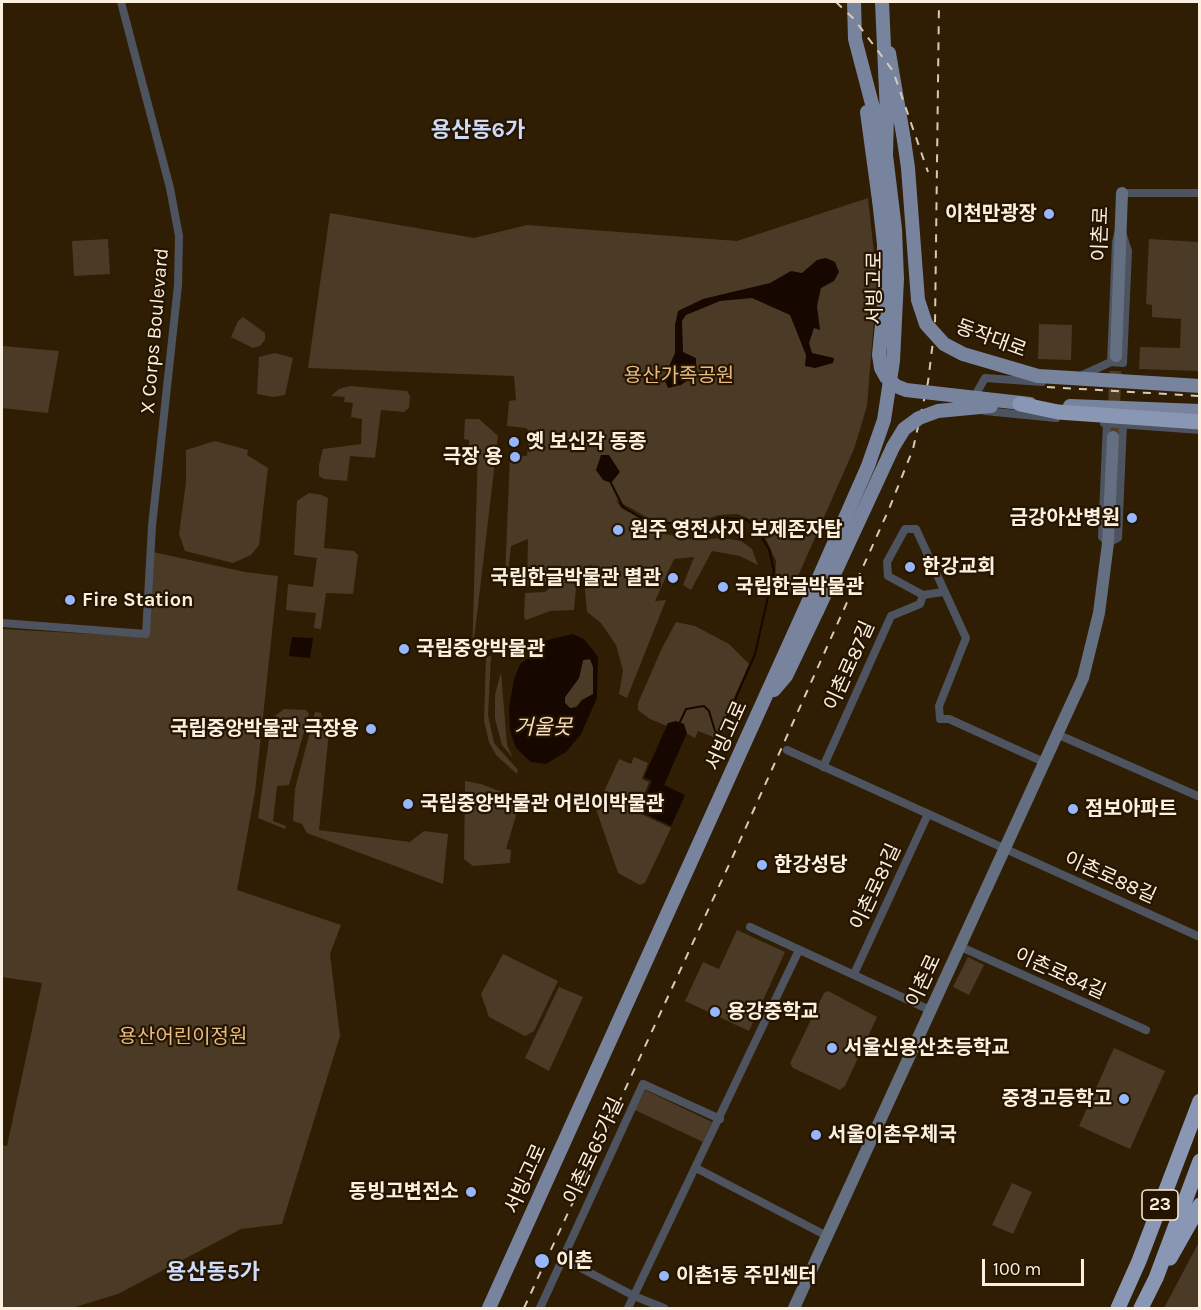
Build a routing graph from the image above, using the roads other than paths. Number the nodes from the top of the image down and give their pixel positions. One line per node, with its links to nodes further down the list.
1 (121, 2): 23 (street, X Corps Boulevard)
2 (854, 2): 5 (main road, 서빙고로)
3 (882, 2): 4 (main road, 서빙고로)
4 (882, 25): 6 (main road, 서빙고로); 12 (main road, 동작대로, bridge)
5 (855, 30): 6 (main road); 7 (main road, 서빙고로)
6 (883, 44): 8 (main road, 서빙고로)
7 (865, 86): 8 (main road, 서빙고로); 13 (main road, bridge)
8 (886, 155): 24 (main road, 서빙고로)
9 (1122, 193): 10 (street, 이촌로); 11 (street, 이촌로)
10 (1200, 193)
11 (1113, 359): 16 (street)
12 (1200, 386)
13 (1020, 404): 14 (main road, bridge); 15 (highway, bridge); 24 (main road, bridge)
14 (1200, 411)
15 (1200, 422)
16 (1107, 423): 17 (street); 20 (street, 이촌로)
17 (1123, 424): 18 (street); 20 (street, 이촌로)
18 (1200, 430)
19 (1113, 437): 20 (street, 이촌로)
20 (1108, 543): 25 (street, 이촌로)
21 (943, 592): 22 (street); 22 (street); 27 (street)
22 (923, 595): 28 (street, 이촌로87길)
23 (2, 623)
24 (763, 704): 48 (main road, 서빙고로)
25 (1059, 735): 27 (street, 이촌로); 29 (street)
26 (787, 750): 28 (street)
27 (1046, 763): 31 (street, 이촌로)
28 (823, 766): 30 (street)
29 (1200, 797)
30 (928, 814): 31 (street); 36 (street, 이촌로81길)
31 (1006, 849): 33 (street, 이촌로88길); 34 (street, 이촌로)
32 (750, 927): 35 (street)
33 (1200, 937)
34 (961, 947): 37 (street, 이촌로); 38 (street, 이촌로84길)
35 (799, 950): 36 (street); 40 (street)
36 (854, 974): 37 (street)
37 (932, 1011): 44 (street, 이촌로)
38 (1146, 1030)
39 (1200, 1101): 53 (highway, 23)
40 (720, 1119): 42 (street); 45 (street, 이촌로65가길)
41 (1200, 1161): 46 (highway, 23)
42 (696, 1168): 44 (street); 47 (street)
43 (1200, 1205): 46 (highway)
44 (827, 1236): 52 (street, 이촌로)
45 (562, 1258): 47 (street); 49 (street, 이촌로65가길)
46 (1156, 1278): 54 (highway, 23)
47 (634, 1296): 50 (street); 51 (street)
48 (489, 1308)
49 (540, 1308)
50 (628, 1308)
51 (664, 1308)
52 (794, 1308)
53 (1118, 1308)
54 (1141, 1308)

